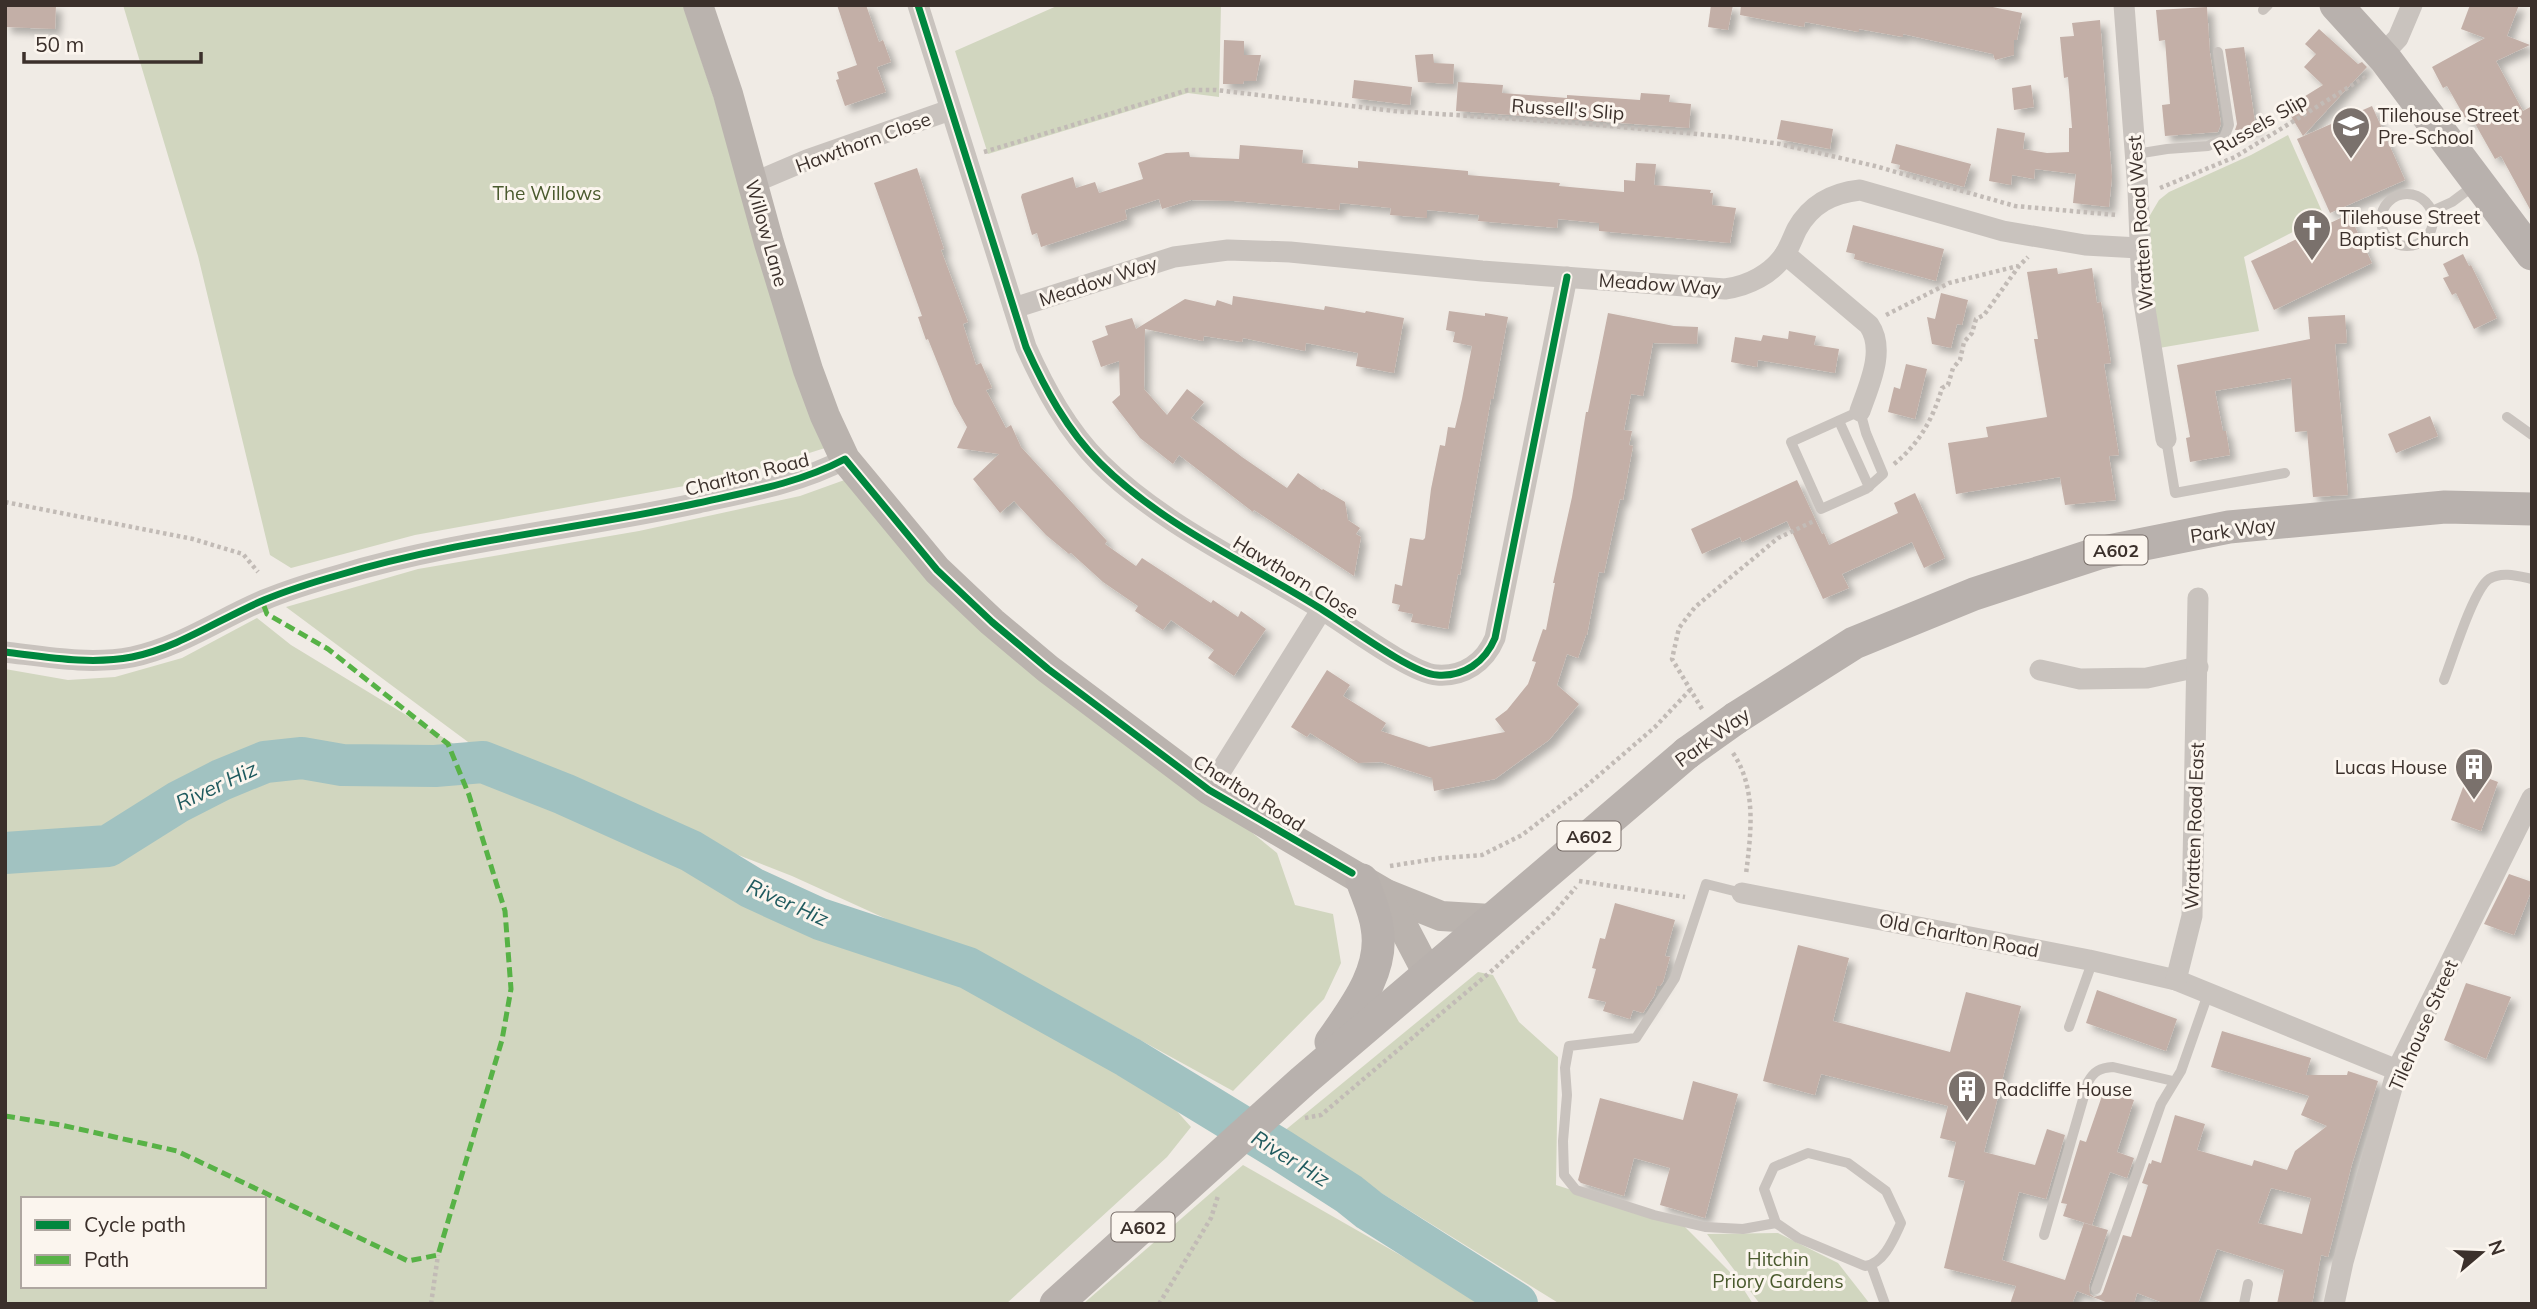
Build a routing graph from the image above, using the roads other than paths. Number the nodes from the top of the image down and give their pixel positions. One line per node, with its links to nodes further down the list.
1 (698, 5): 11 (street, Willow Lane)
2 (918, 5): 8 (street)
3 (2124, 5): 9 (street, Wratten Road West)
4 (2336, 5): 7 (main road)
5 (2412, 5): 7 (street)
6 (2218, 52): 9 (lane)
7 (2384, 58): 10 (main road)
8 (950, 110): 11 (street, Hawthorn Close); 17 (street, Hawthorn Close)
9 (2136, 154): 13 (street, Wratten Road West)
10 (2478, 182): 12 (lane); 15 (main road)
11 (753, 183): 23 (street, Willow Lane)
12 (2432, 211): 12 (lane)
13 (2139, 248): 14 (street, Meadow Way); 22 (street, Wratten Road West)
14 (1785, 254): 16 (street, Meadow Way); 18 (street)
15 (2532, 254)
16 (1567, 277): 17 (street, Meadow Way); 29 (street, Hawthorn Close)
17 (1014, 308): 29 (street, Hawthorn Close)
18 (1860, 411): 20 (lane); 25 (lane)
19 (2507, 417): 21 (lane)
20 (1839, 421): 25 (lane); 25 (lane)
21 (2532, 435)
22 (2166, 439): 24 (lane)
23 (845, 459): 30 (street, Charlton Road); 34 (street, Charlton Road)
24 (2285, 473)
25 (1869, 487)
26 (2532, 509): 38 (main road, Park Way / A602, bridge)
27 (2532, 579): 33 (lane)
28 (2197, 598): 31 (street, Wratten Road East)
29 (1322, 609): 34 (street, Hawthorn Close)
30 (5, 652)
31 (2198, 667): 32 (street); 41 (street, Wratten Road East)
32 (2040, 670)
33 (2444, 680)
34 (1209, 790): 36 (street, Charlton Road)
35 (2530, 804): 44 (street, Tilehouse Street)
36 (1367, 882): 38 (street, Charlton Road); 40 (street); 46 (main road)
37 (1742, 893): 39 (street, Old Charlton Road); 47 (lane)
38 (1491, 919): 40 (main road, Park Way / A602)
39 (2092, 960): 41 (street, Old Charlton Road); 43 (lane)
40 (1428, 974): 46 (main road, Park Way / A602)
41 (2176, 980): 42 (street)
42 (2208, 994): 44 (street); 45 (lane)
43 (2069, 1027)
44 (2398, 1070): 55 (street, Tilehouse Street)
45 (2173, 1081): 48 (lane); 51 (lane)
46 (1295, 1100): 52 (main road, Park Way / A602)
47 (1776, 1223): 49 (lane); 49 (lane)
48 (2044, 1235)
49 (1871, 1265): 53 (lane)
50 (2248, 1284): 54 (lane)
51 (2096, 1289)
52 (1056, 1304)
53 (1885, 1304)
54 (2244, 1304)
55 (2334, 1304)

